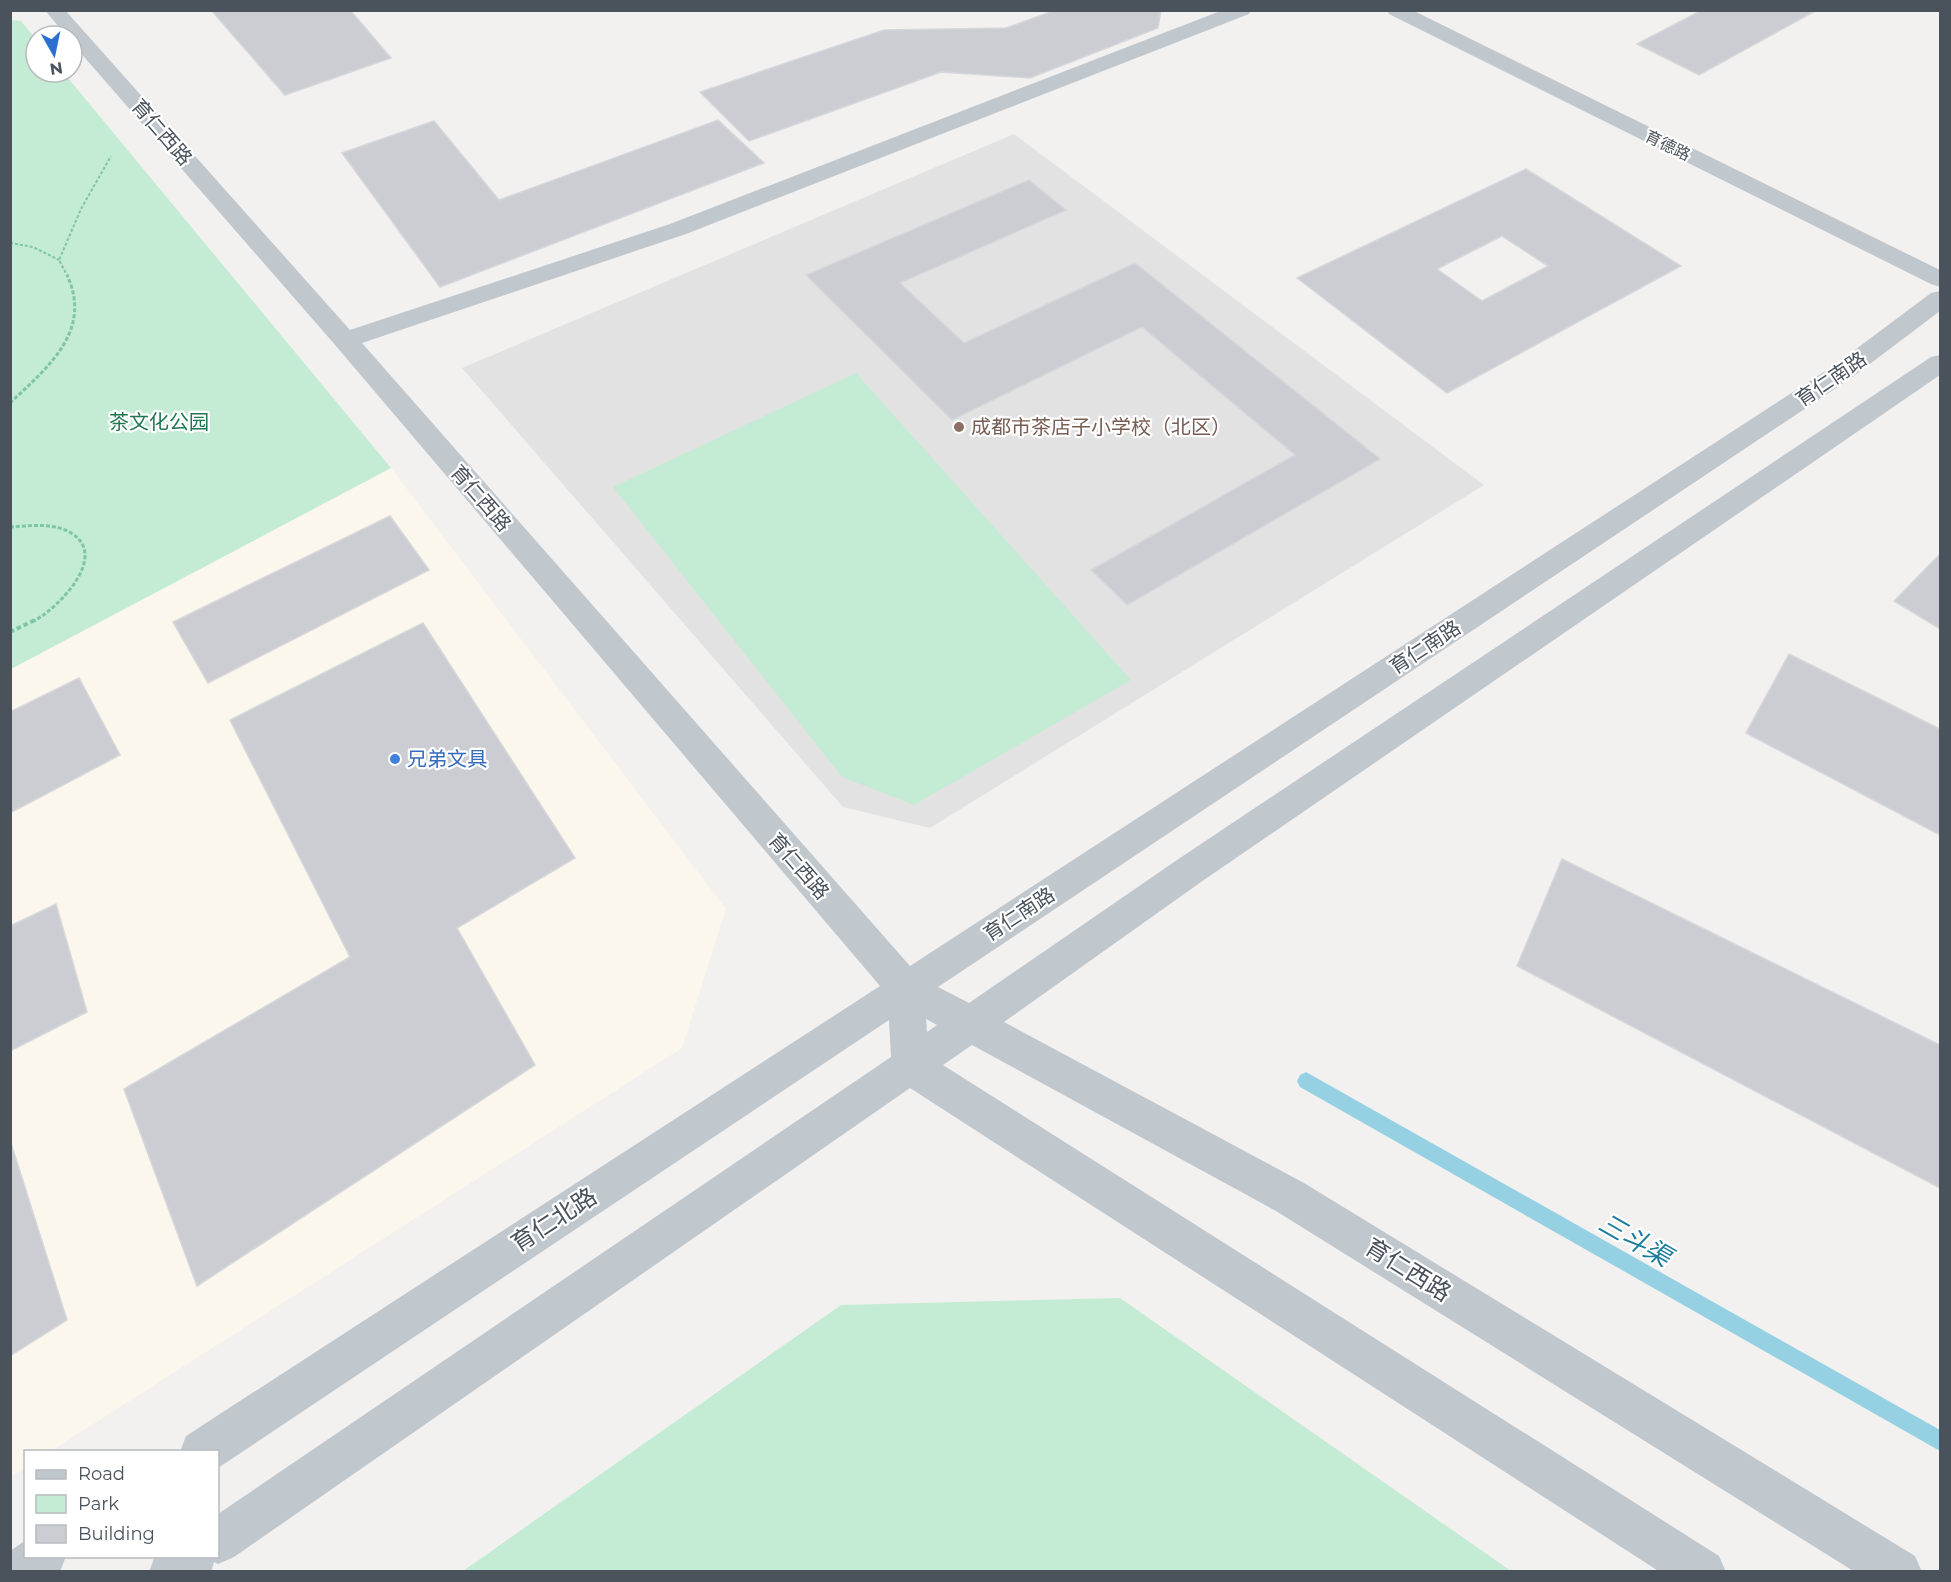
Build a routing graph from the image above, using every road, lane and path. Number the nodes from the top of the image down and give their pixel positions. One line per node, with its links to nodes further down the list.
1 (54, 10): 9 (street, 育仁西路)
2 (1242, 10): 9 (street)
3 (1396, 10): 7 (street, 育德路)
4 (111, 156): 6 (path)
5 (10, 243): 6 (path)
6 (59, 260): 11 (path)
7 (1941, 279)
8 (1941, 299): 14 (street, 育仁南路)
9 (345, 340): 14 (street, 育仁西路)
10 (1941, 363): 15 (street)
11 (10, 403)
12 (10, 527): 13 (path)
13 (10, 632)
14 (906, 988): 15 (street, 育仁西路); 16 (street); 17 (street, 育仁北路)
15 (971, 1024): 16 (street); 24 (street, 育仁西路)
16 (910, 1066): 18 (street); 23 (street)
17 (205, 1450)
18 (219, 1540)
19 (41, 1558): 21 (street)
20 (193, 1558): 22 (street)
21 (20, 1572)
22 (172, 1572)
23 (1703, 1572)
24 (1899, 1572)

